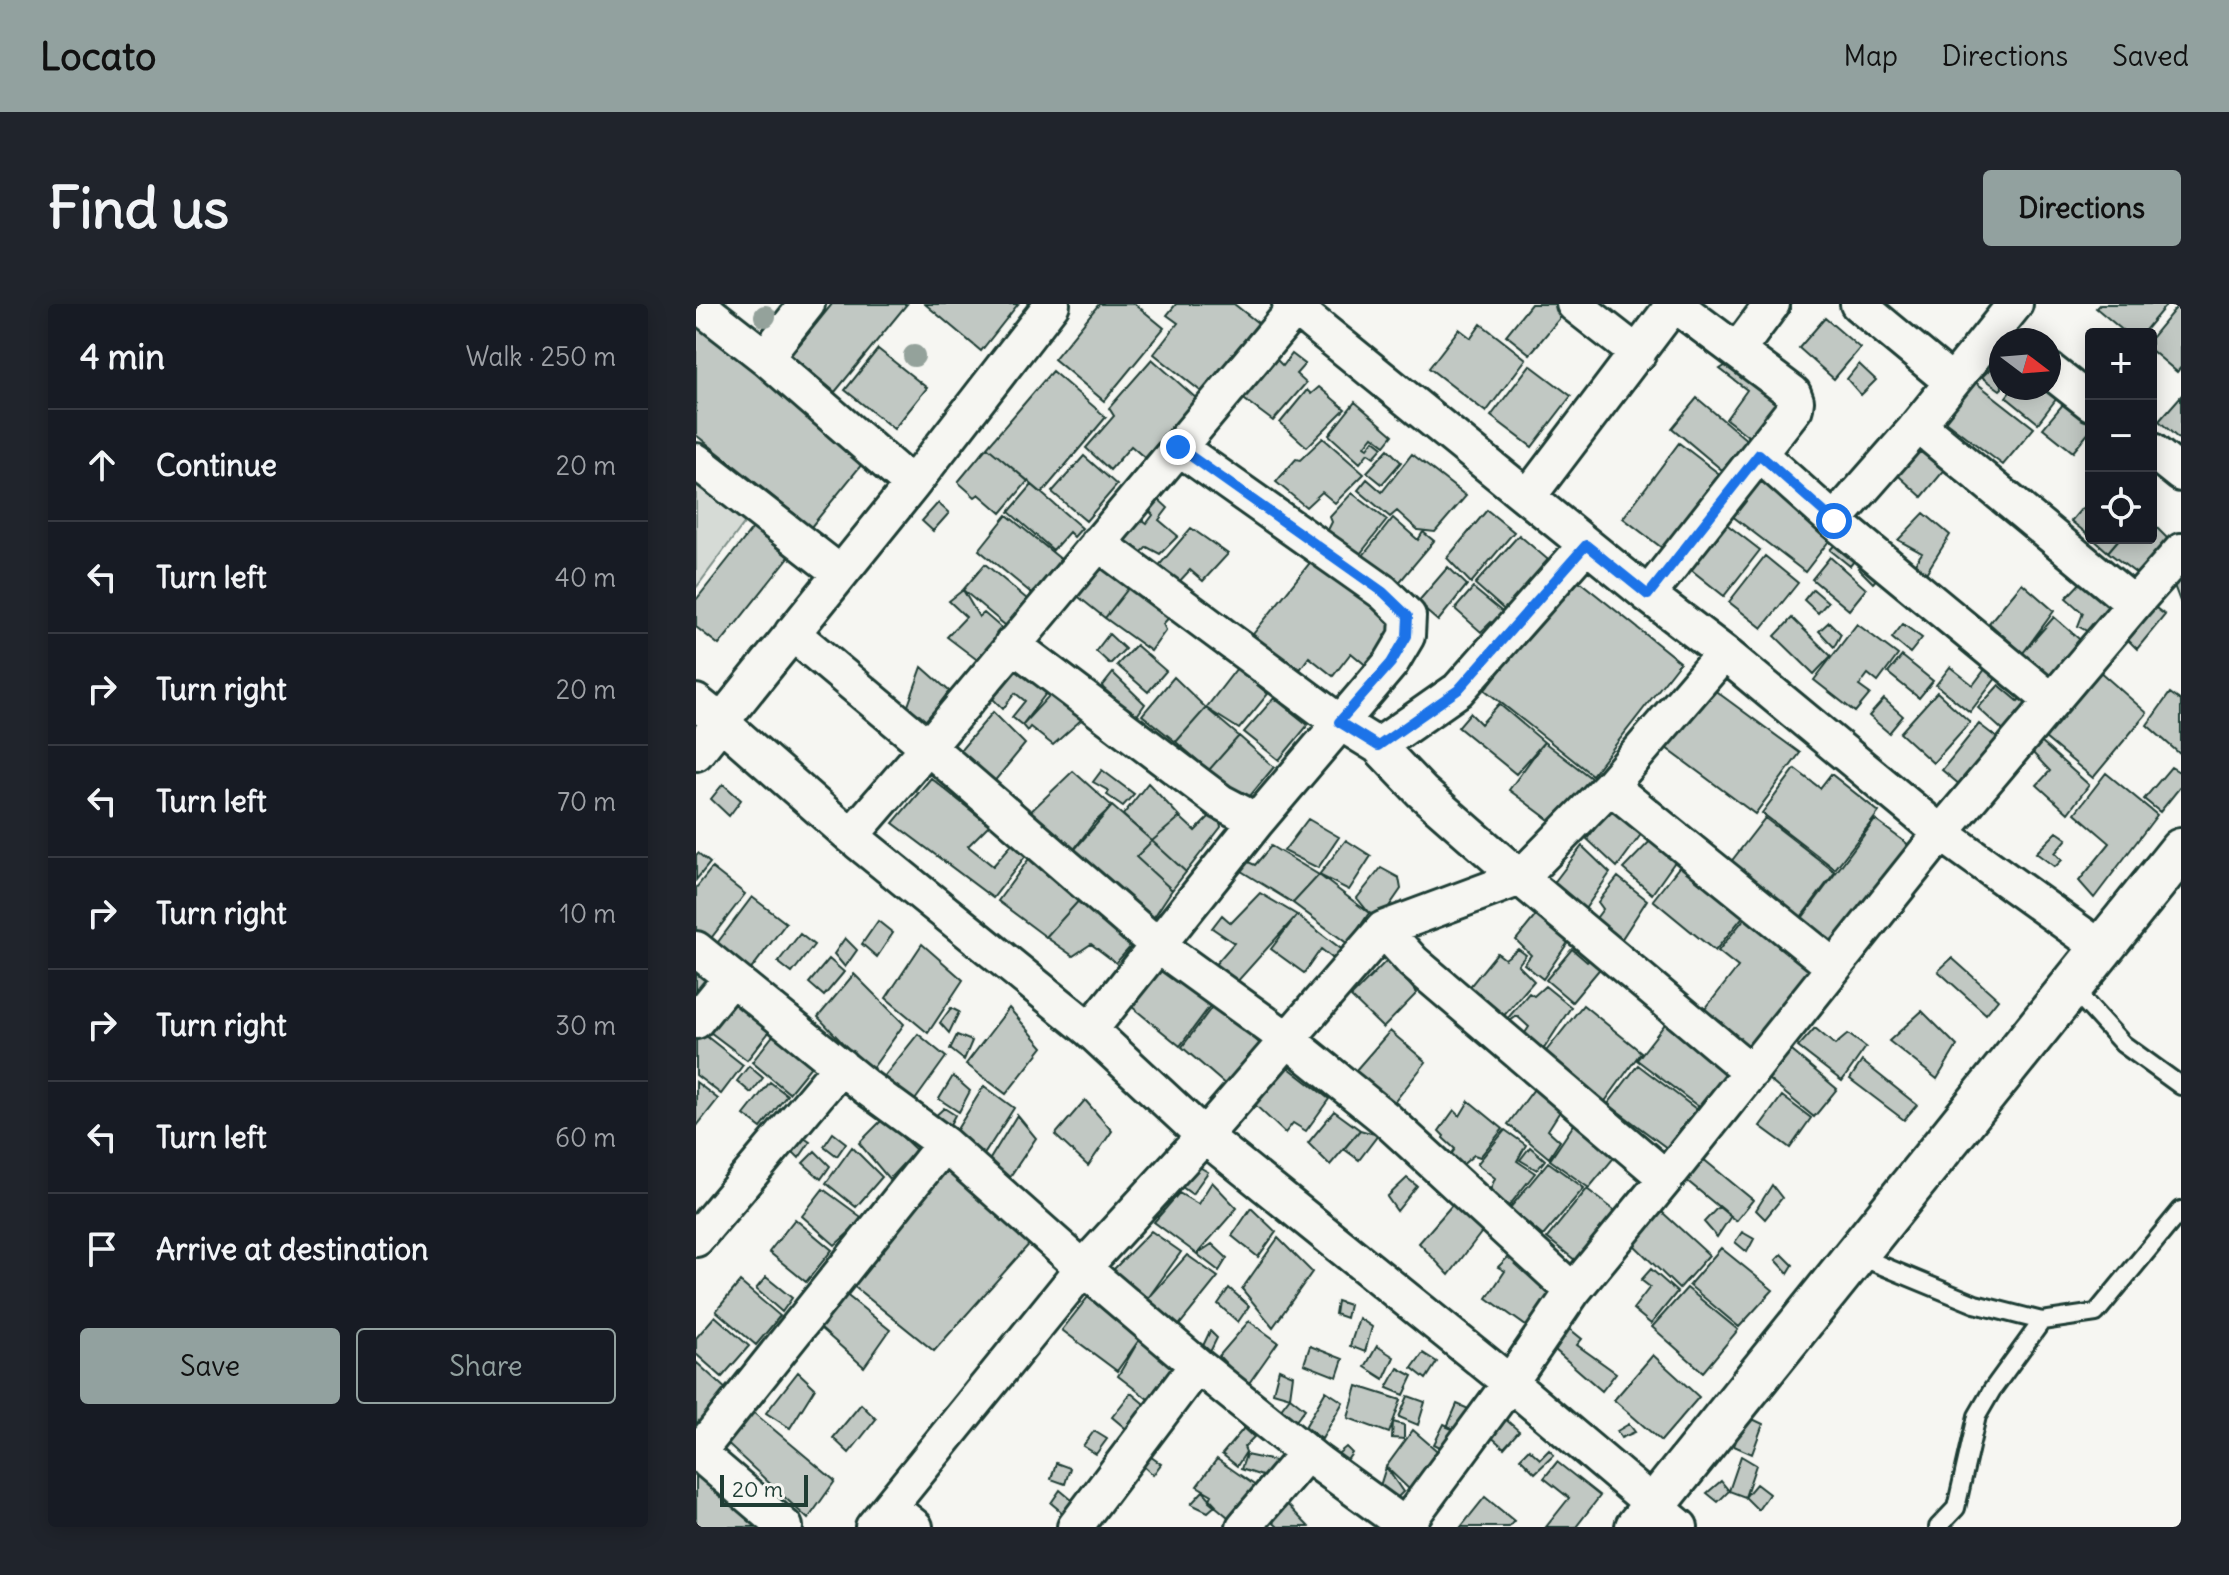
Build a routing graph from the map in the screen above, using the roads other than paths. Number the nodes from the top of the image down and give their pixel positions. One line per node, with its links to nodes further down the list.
1 (697, 304): 12 (street)
2 (807, 304): 12 (street)
3 (1052, 304): 22 (street)
4 (1574, 304): 11 (street)
5 (1674, 304): 10 (street); 11 (street)
6 (1772, 304): 10 (street)
7 (1858, 304): 14 (street)
8 (1295, 305): 17 (street); 23 (street)
9 (2007, 324): 14 (street)
10 (1737, 351): 18 (street)
11 (1638, 354): 23 (street)
12 (765, 357): 22 (street)
13 (2061, 379): 15 (street)
14 (1952, 382): 16 (street)
15 (2087, 400)
16 (1918, 425): 24 (street); 30 (street)
17 (1178, 447): 25 (street); 36 (street)
18 (1759, 454): 24 (street); 29 (street)
19 (2157, 455): 21 (street)
20 (696, 461): 28 (street)
21 (2181, 474)
22 (912, 485): 28 (street)
23 (1528, 497): 26 (street)
24 (1834, 521): 34 (street)
25 (1098, 543): 32 (street); 36 (street)
26 (1586, 545): 29 (street); 37 (street)
27 (2181, 551): 30 (street)
28 (840, 573): 31 (street)
29 (1648, 595): 33 (street)
30 (2134, 604): 34 (street)
31 (792, 633): 35 (street); 38 (street)
32 (1012, 644): 38 (street); 41 (street)
33 (1724, 653): 40 (street); 42 (street)
34 (2052, 701): 42 (street)
35 (709, 712): 39 (street); 43 (street)
36 (1339, 722): 37 (street); 41 (street)
37 (1378, 746): 45 (street)
38 (928, 747): 43 (street); 47 (street)
39 (696, 753)
40 (1610, 786): 45 (street); 50 (street)
41 (1257, 821): 47 (street)
42 (1941, 833): 48 (street); 50 (street)
43 (851, 836): 54 (street)
44 (2181, 850): 48 (street)
45 (1520, 878): 46 (street); 57 (street)
46 (1383, 929): 55 (street); 61 (street)
47 (1157, 945): 54 (street); 55 (street)
48 (2101, 948): 52 (street)
49 (696, 949): 51 (street)
50 (1834, 967): 57 (street)
51 (731, 978): 53 (street); 56 (street)
52 (2070, 986): 58 (lane); 64 (street)
53 (696, 1021)
54 (1090, 1030): 59 (street)
55 (1287, 1039): 59 (street); 66 (street)
56 (841, 1066): 60 (street); 63 (street)
57 (1751, 1072): 61 (street)
58 (2181, 1086)
59 (1204, 1136): 65 (street); 69 (street)
60 (944, 1144): 65 (street); 70 (street)
61 (1666, 1178): 66 (street)
62 (2181, 1210): 67 (lane)
63 (696, 1239)
64 (1856, 1254): 67 (lane); 73 (street)
65 (1083, 1268): 68 (street); 72 (street)
66 (1573, 1291): 69 (street)
67 (2042, 1321): 78 (lane)
68 (1197, 1365): 71 (street); 75 (street)
69 (1510, 1383): 73 (street); 77 (street)
70 (698, 1452): 74 (street)
71 (1306, 1454): 76 (street); 77 (street)
72 (893, 1520)
73 (1657, 1520)
74 (785, 1527)
75 (1075, 1527)
76 (1244, 1527)
77 (1406, 1527)
78 (1938, 1527)

